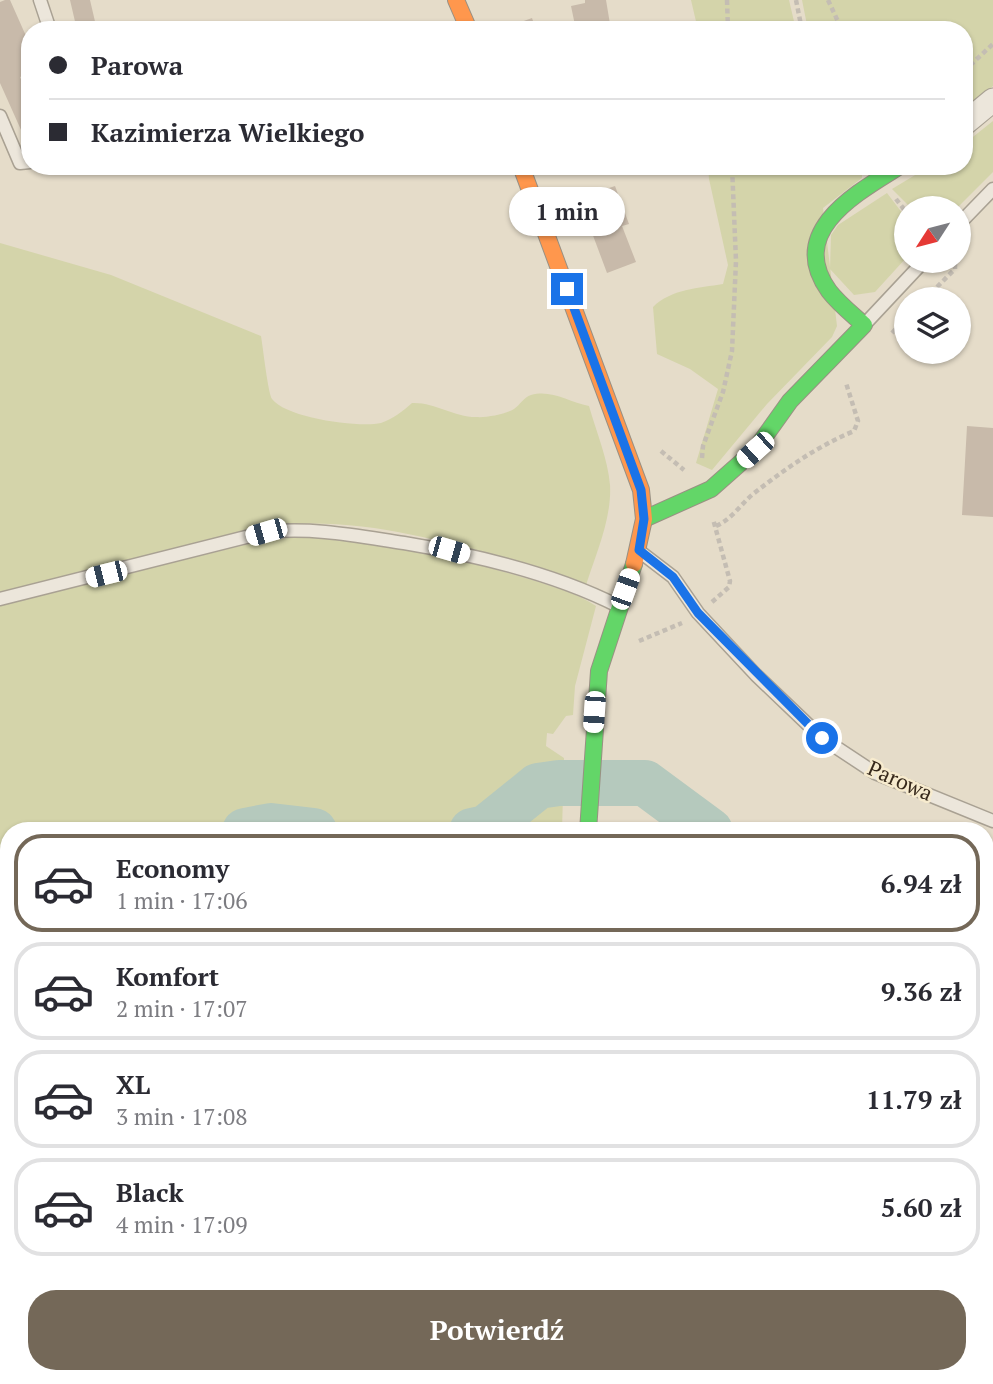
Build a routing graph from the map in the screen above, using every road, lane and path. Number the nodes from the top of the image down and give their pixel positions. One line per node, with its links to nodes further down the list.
1 (40, 0): 6 (lane)
2 (456, 0): 7 (street)
3 (727, 0): 8 (path)
4 (796, 0): 9 (path)
5 (828, 0): 10 (path)
6 (47, 21)
7 (465, 21)
8 (728, 21)
9 (800, 21)
10 (838, 21)
11 (993, 44): 12 (path)
12 (973, 63)
13 (993, 100): 15 (street)
14 (0, 116): 16 (lane)
15 (973, 117)
16 (21, 163)
17 (524, 175): 30 (street)
18 (732, 175): 29 (path)
19 (886, 175): 25 (street)
20 (993, 189): 21 (lane)
21 (971, 212)
22 (913, 273): 25 (lane)
23 (951, 273): 24 (path)
24 (937, 287)
25 (864, 325): 29 (street)
26 (894, 331): 27 (path)
27 (889, 337)
28 (848, 379): 34 (path)
29 (711, 489): 30 (street)
30 (644, 519): 31 (street)
31 (639, 550): 33 (street); 34 (lane, Parowa)
32 (0, 599): 33 (lane)
33 (619, 606): 37 (street)
34 (698, 613): 35 (path); 36 (lane, Parowa)
35 (632, 643)
36 (993, 821)
37 (588, 822)

